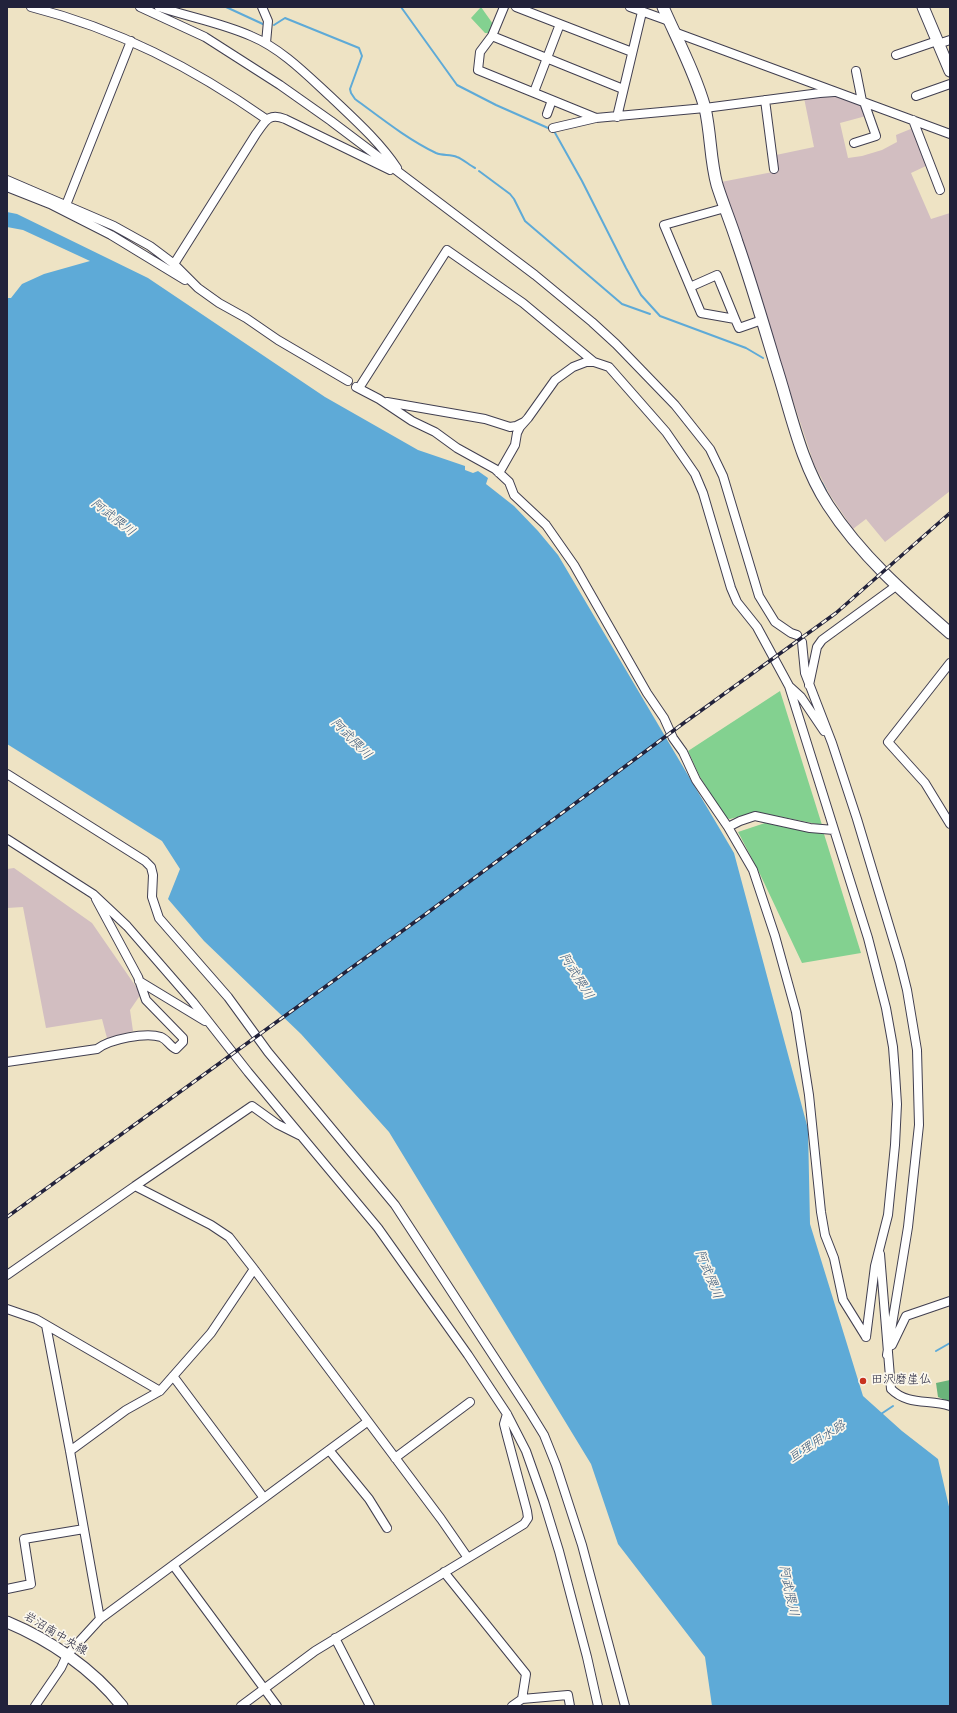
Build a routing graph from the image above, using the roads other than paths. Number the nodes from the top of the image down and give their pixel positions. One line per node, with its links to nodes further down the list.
1 (31, 7): 16 (street)
2 (140, 7): 42 (street)
3 (158, 7): 18 (street)
4 (262, 7): 18 (street)
5 (504, 7): 14 (street)
6 (516, 7): 12 (street)
7 (630, 7): 10 (street)
8 (663, 7): 11 (street)
9 (923, 7): 17 (street)
10 (642, 12): 11 (street); 19 (street)
11 (669, 21): 13 (street)
12 (560, 24): 19 (street); 21 (street)
13 (674, 32): 27 (street); 32 (street)
14 (492, 36): 21 (street); 26 (street)
15 (950, 40): 17 (street)
16 (131, 41): 36 (street); 46 (street)
17 (938, 42): 20 (street); 23 (street)
18 (266, 43): 42 (street)
19 (632, 52): 25 (street)
20 (896, 55)
21 (548, 59): 25 (street); 26 (street)
22 (856, 71): 31 (street)
23 (950, 71)
24 (950, 84): 28 (street)
25 (623, 89): 34 (street)
26 (534, 92): 29 (street)
27 (839, 92): 30 (street); 31 (street)
28 (916, 96)
29 (552, 100): 33 (street); 35 (street)
30 (766, 100): 32 (street); 41 (street)
31 (863, 101): 37 (street); 40 (street)
32 (705, 108): 34 (street); 47 (street)
33 (546, 114)
34 (617, 117): 35 (street)
35 (596, 118): 38 (street)
36 (266, 120): 42 (street); 48 (street)
37 (913, 120): 39 (street); 45 (street)
38 (553, 128)
39 (950, 134)
40 (854, 144)
41 (774, 169)
42 (401, 175): 61 (street)
43 (7, 180): 46 (street)
44 (7, 188): 50 (street)
45 (940, 190)
46 (66, 205): 48 (street)
47 (725, 208): 49 (street); 52 (street)
48 (174, 264): 50 (street)
49 (690, 287): 51 (street); 51 (street)
50 (198, 288): 54 (street)
51 (735, 319): 52 (street)
52 (762, 320): 58 (street)
53 (594, 362): 55 (street); 56 (street); 62 (street)
54 (348, 381)
55 (382, 401): 56 (street); 57 (street)
56 (526, 421): 57 (street)
57 (500, 473): 66 (street)
58 (896, 586): 59 (street); 61 (street)
59 (950, 633)
60 (950, 663): 65 (street)
61 (809, 685): 63 (street)
62 (789, 686): 63 (street); 67 (street)
63 (832, 743): 81 (street)
64 (7, 774): 112 (street)
65 (950, 824)
66 (728, 827): 67 (street); 75 (street)
67 (834, 830): 75 (street)
68 (7, 839): 69 (street)
69 (93, 894): 70 (street); 71 (street)
70 (140, 981): 71 (street); 72 (street)
71 (211, 1025): 73 (street)
72 (7, 1062)
73 (302, 1136): 74 (street); 86 (street)
74 (135, 1186): 76 (street); 77 (street)
75 (880, 1249): 81 (street)
76 (254, 1269): 82 (street); 87 (street)
77 (7, 1275)
78 (950, 1301): 81 (street)
79 (7, 1309): 80 (street)
80 (46, 1326): 83 (street); 89 (street)
81 (887, 1355): 85 (street)
82 (173, 1376): 83 (street); 91 (street)
83 (160, 1391): 89 (street)
84 (470, 1402): 90 (street)
85 (950, 1406)
86 (506, 1414): 94 (street); 111 (street)
87 (367, 1422): 88 (street); 90 (street)
88 (329, 1450): 91 (street); 92 (street)
89 (70, 1451): 93 (street)
90 (395, 1458): 94 (street)
91 (264, 1498): 95 (street)
92 (387, 1528)
93 (84, 1529): 97 (street); 98 (street)
94 (468, 1558): 96 (street)
95 (173, 1565): 98 (street); 102 (street)
96 (444, 1572): 100 (street); 103 (street)
97 (7, 1589)
98 (100, 1619): 101 (street)
99 (7, 1622): 101 (street, 岩沼南中央線)
100 (335, 1638): 102 (street); 108 (street)
101 (67, 1655): 104 (street); 105 (street, 岩沼南中央線)
102 (264, 1689): 106 (street); 107 (street)
103 (522, 1699): 109 (street); 110 (street)
104 (35, 1706)
105 (122, 1706)
106 (241, 1706)
107 (277, 1706)
108 (370, 1706)
109 (512, 1706)
110 (570, 1706)
111 (598, 1706)
112 (626, 1706)

